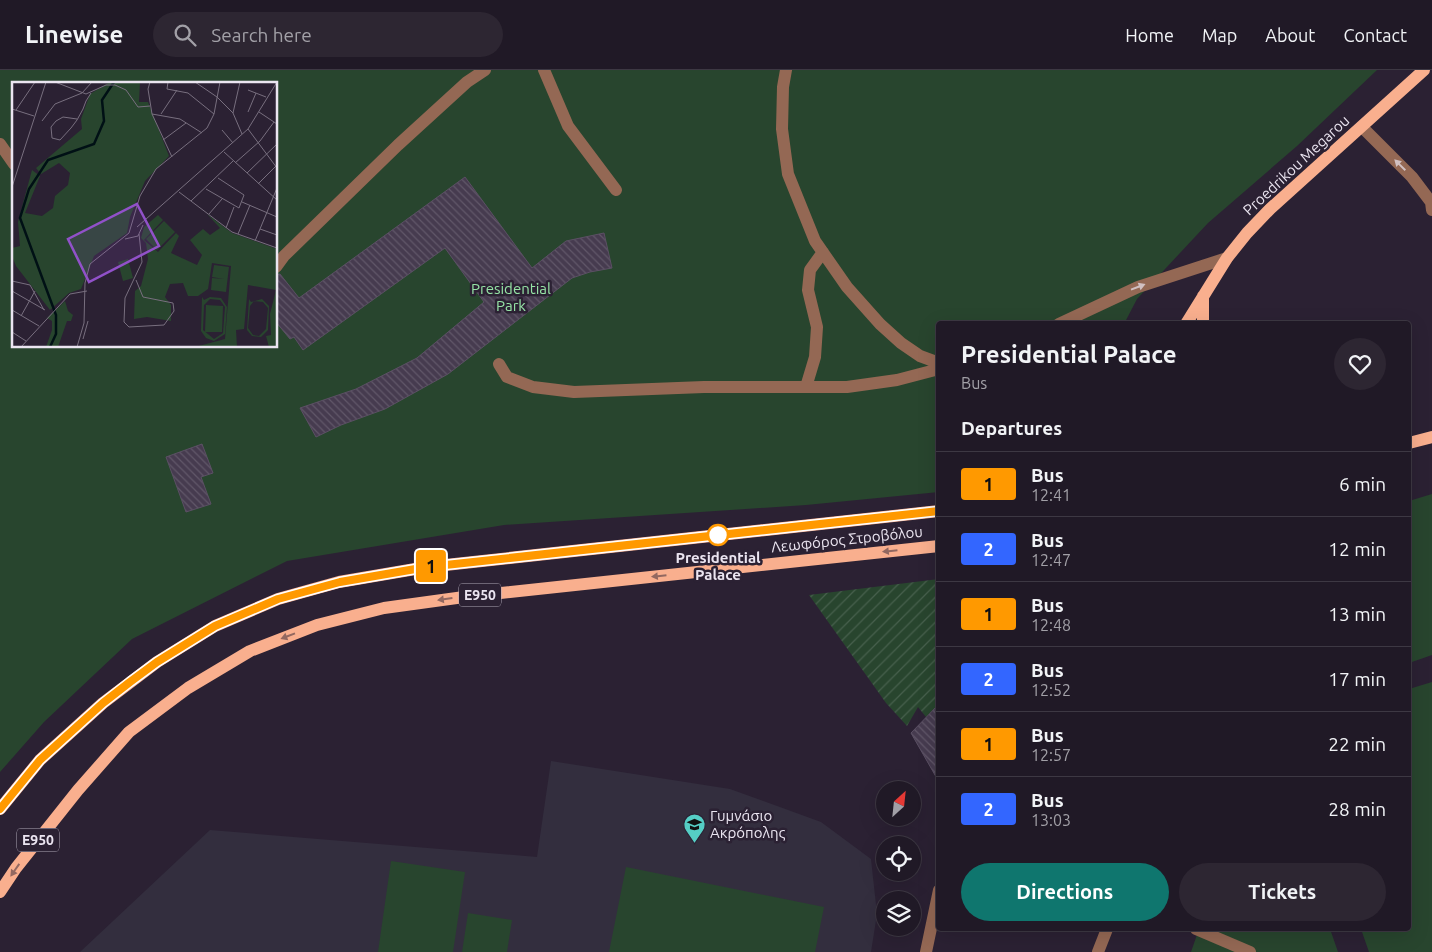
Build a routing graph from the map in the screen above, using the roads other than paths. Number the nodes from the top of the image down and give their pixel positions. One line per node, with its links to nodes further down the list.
1 (485, 70): 13 (street)
2 (544, 70): 8 (street)
3 (786, 70): 11 (street)
4 (1424, 70): 5 (main road, Proedrikou Megarou)
5 (1362, 127): 9 (street, one-way to 5); 12 (main road, Proedrikou Megarou)
6 (0, 144): 7 (street)
7 (12, 161)
8 (616, 190)
9 (1432, 202): 10 (street)
10 (1432, 210)
11 (822, 252): 18 (street); 21 (street)
12 (1227, 258): 14 (main road, Proedrikou Megarou); 15 (street, one-way to 12)
13 (278, 264)
14 (1203, 296): 16 (main road, Proedrikou Megarou); 17 (main road)
15 (1065, 321)
16 (1188, 321)
17 (1203, 321)
18 (936, 362)
19 (499, 364): 21 (street)
20 (936, 370): 21 (street)
21 (806, 387)
22 (1432, 438): 23 (main road)
23 (1411, 443)
24 (936, 511): 26 (main road, Λεωφόρος Στροβόλου / E950)
25 (936, 546): 27 (main road, Λεωφόρος Στροβόλου / E950, one-way to 27)
26 (0, 809)
27 (0, 892)
28 (936, 904): 31 (street)
29 (1106, 931): 32 (street)
30 (1201, 931): 33 (street)
31 (926, 952)
32 (1098, 952)
33 (1250, 952)

